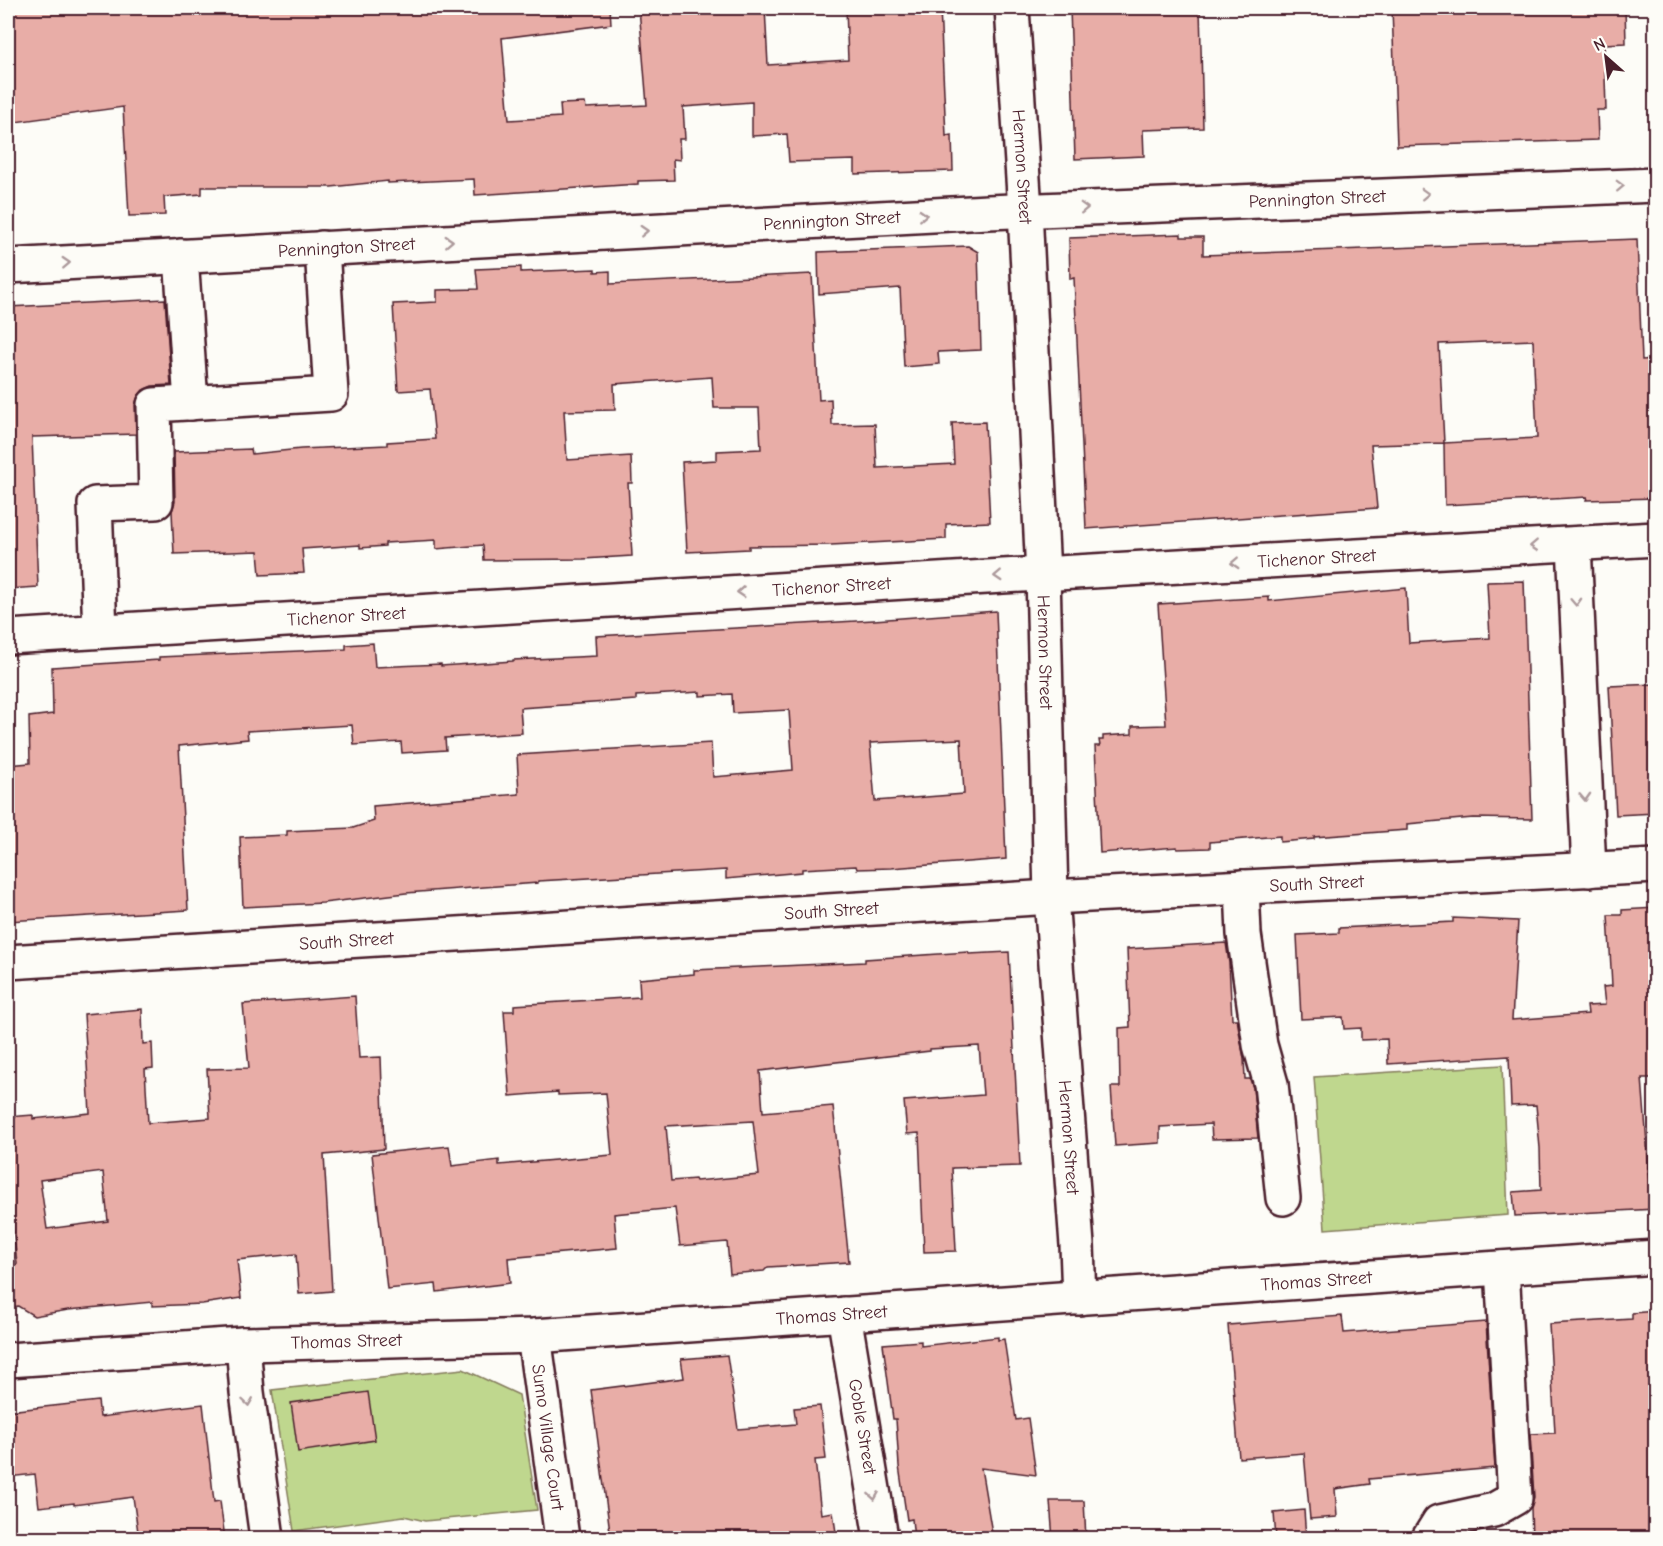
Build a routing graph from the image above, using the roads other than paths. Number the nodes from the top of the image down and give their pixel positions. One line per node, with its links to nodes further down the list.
1 (1012, 8): 3 (street, Hermon Street)
2 (1656, 185): 3 (street, Pennington Street, one-way to 2)
3 (1025, 210): 4 (street, Pennington Street, one-way to 3); 10 (street, Hermon Street)
4 (322, 248): 5 (street, Pennington Street); 7 (street)
5 (181, 256): 6 (street, Pennington Street, one-way to 5); 7 (street)
6 (8, 266)
7 (191, 403): 11 (street)
8 (1656, 539): 9 (street, Tichenor Street)
9 (1574, 544): 10 (street, Tichenor Street, one-way to 10); 14 (street, one-way to 14)
10 (1043, 574): 11 (street, Tichenor Street, one-way to 11); 16 (street, Hermon Street)
11 (100, 631): 12 (street, Tichenor Street)
12 (8, 637)
13 (1656, 866): 14 (street, South Street)
14 (1589, 870): 15 (street, South Street)
15 (1242, 887): 16 (street, South Street); 18 (street)
16 (1051, 897): 17 (street, South Street); 21 (street, Hermon Street)
17 (8, 962)
18 (1283, 1198)
19 (1656, 1257): 20 (street, Thomas Street)
20 (1502, 1268): 21 (street, Thomas Street); 29 (street)
21 (1079, 1298): 22 (street, Thomas Street)
22 (844, 1314): 23 (street, Thomas Street); 28 (street, Goble Street, one-way to 28)
23 (534, 1336): 24 (street, Thomas Street); 27 (street, Sumo Village Court)
24 (243, 1344): 25 (street, Thomas Street); 26 (street, one-way to 26)
25 (8, 1360)
26 (267, 1539)
27 (562, 1539)
28 (881, 1539)
29 (1429, 1539)

